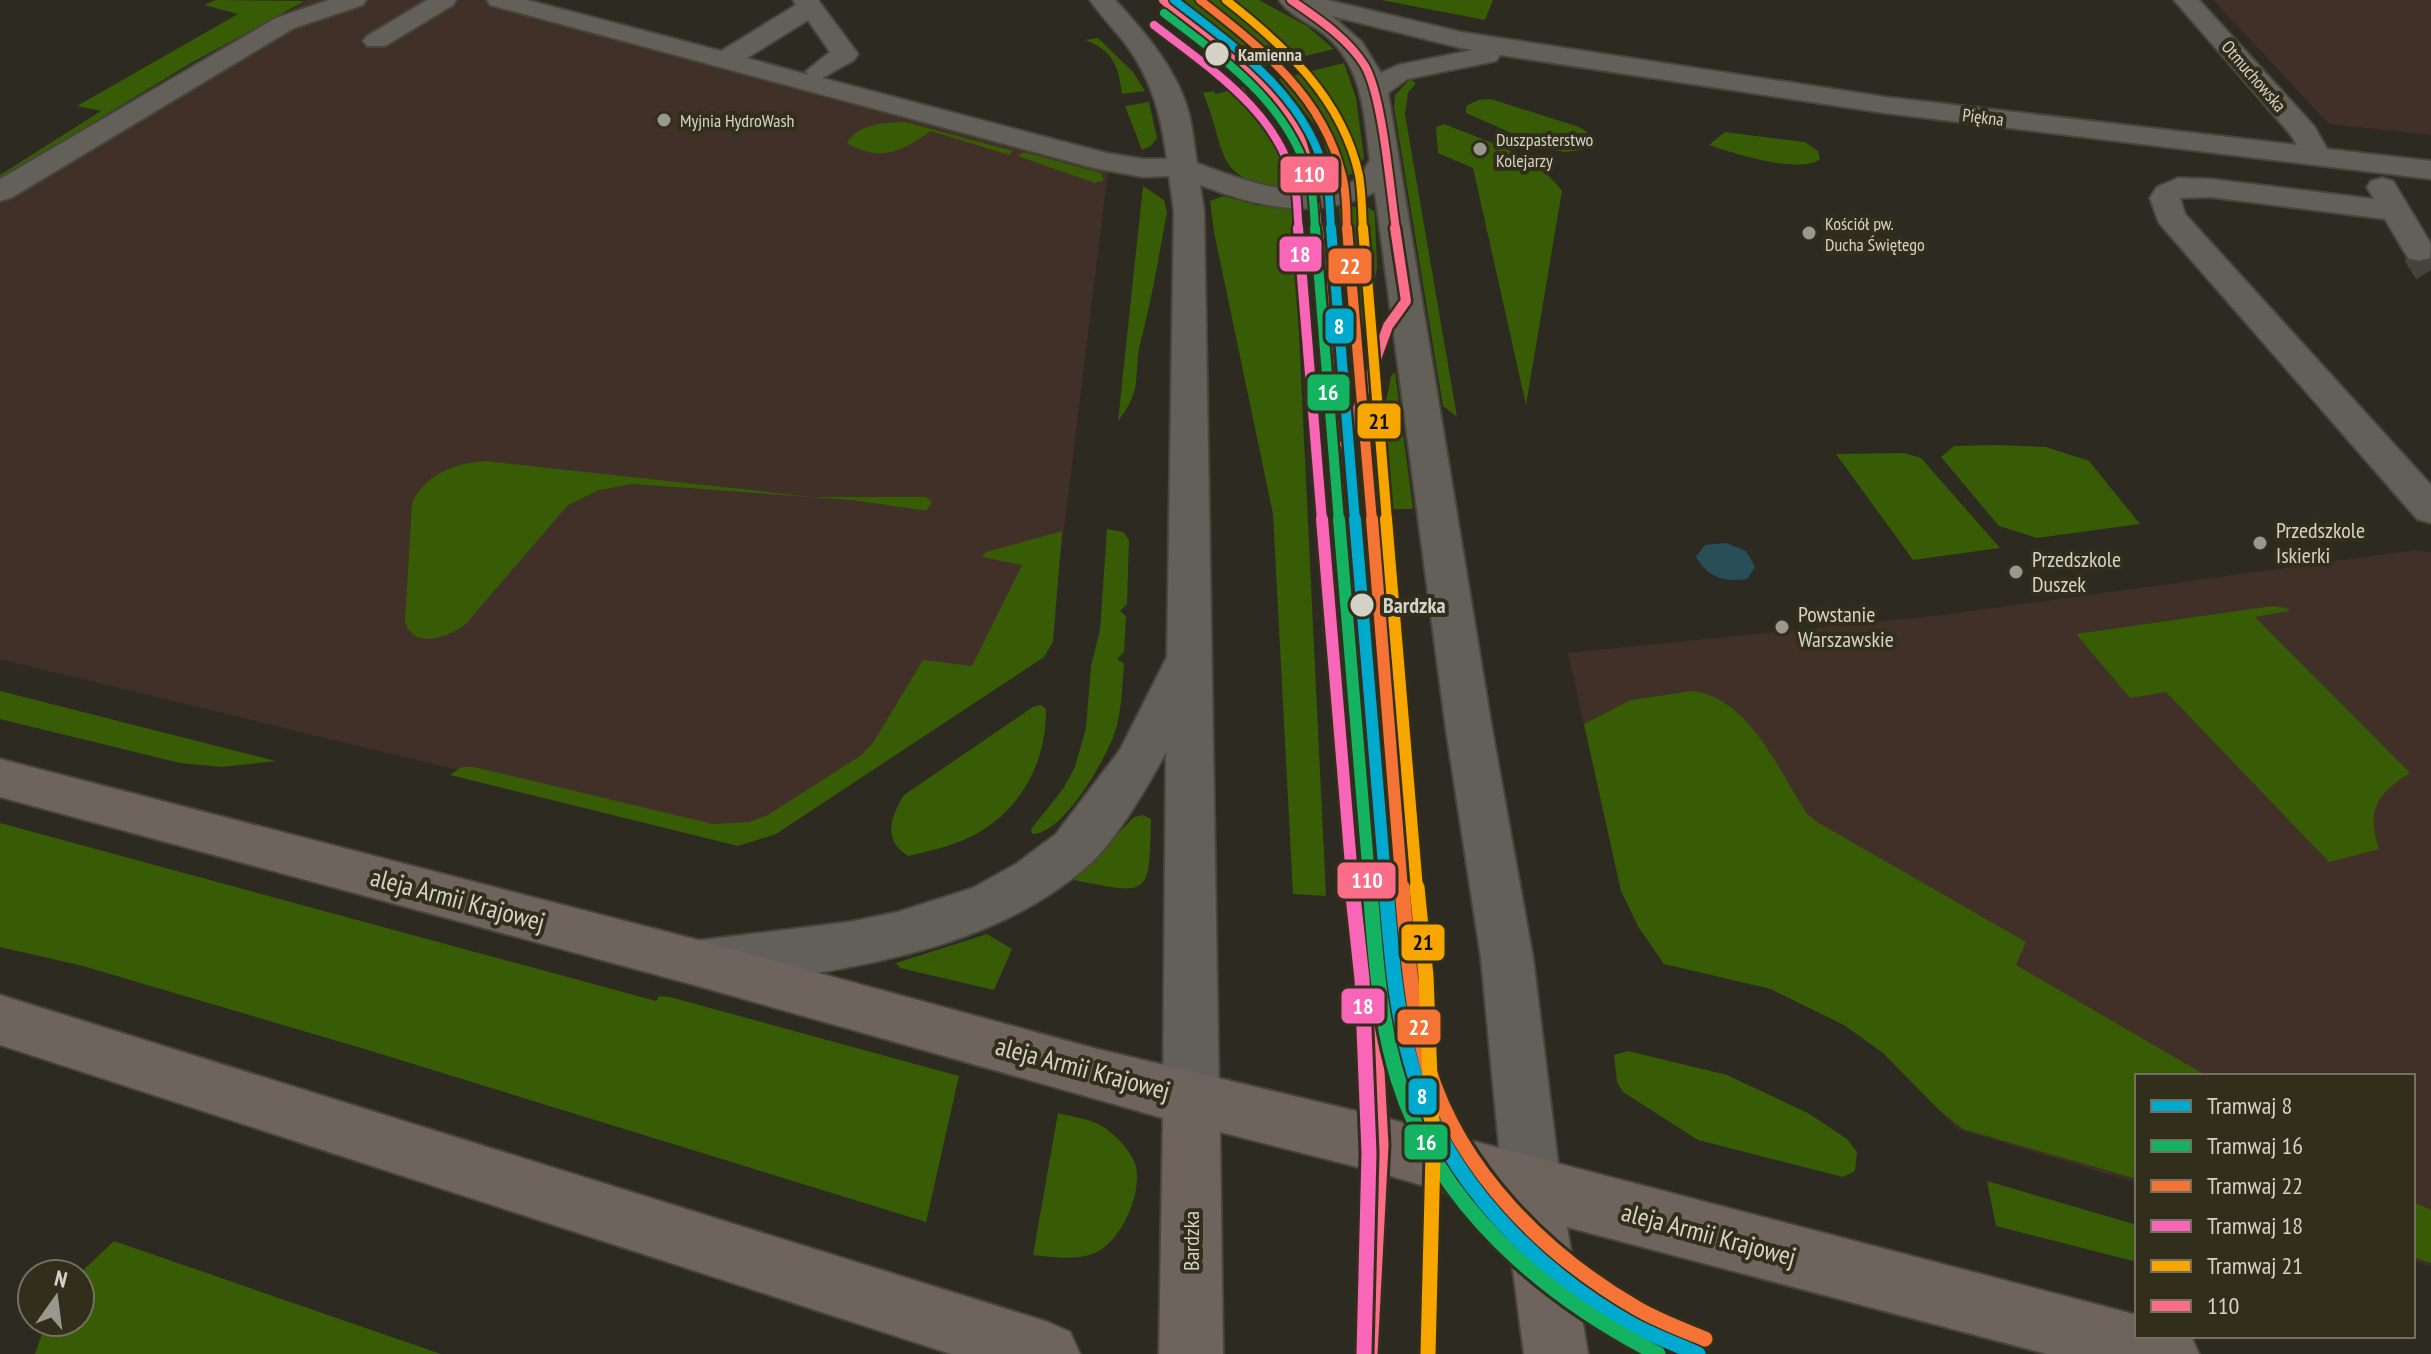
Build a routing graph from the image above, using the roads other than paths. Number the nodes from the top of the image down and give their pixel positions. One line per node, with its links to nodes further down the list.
1 (354, 0): 19 (street)
2 (444, 0): 9 (street)
3 (499, 0): 11 (street)
4 (1102, 0): 17 (street, Bardzka)
5 (1291, 0): 13 (street)
6 (1298, 0): 10 (street, Piękna)
7 (2186, 0): 14 (street, Otmuchowska)
8 (808, 4): 11 (street); 12 (street)
9 (376, 41)
10 (1536, 53): 13 (street, Piękna); 14 (street, Piękna)
11 (724, 61): 17 (street)
12 (819, 71)
13 (1373, 91): 15 (street)
14 (2317, 157): 16 (street, Piękna)
15 (1385, 160): 17 (street); 28 (street)
16 (2366, 163): 18 (street, Piękna); 20 (street)
17 (1181, 167): 23 (street, Bardzka)
18 (2431, 170)
19 (0, 192)
20 (2395, 211): 21 (street); 22 (street)
21 (2419, 251)
22 (2431, 510)
23 (1191, 648): 25 (street); 27 (street, Bardzka)
24 (0, 778): 25 (main road, aleja Armii Krajowej)
25 (698, 963): 27 (main road, aleja Armii Krajowej)
26 (0, 1020): 29 (main road)
27 (1191, 1097): 28 (main road, aleja Armii Krajowej); 30 (main road, Bardzka)
28 (1532, 1188): 31 (main road); 32 (main road, aleja Armii Krajowej)
29 (1048, 1354)
30 (1191, 1354)
31 (1556, 1354)
32 (2167, 1354)

